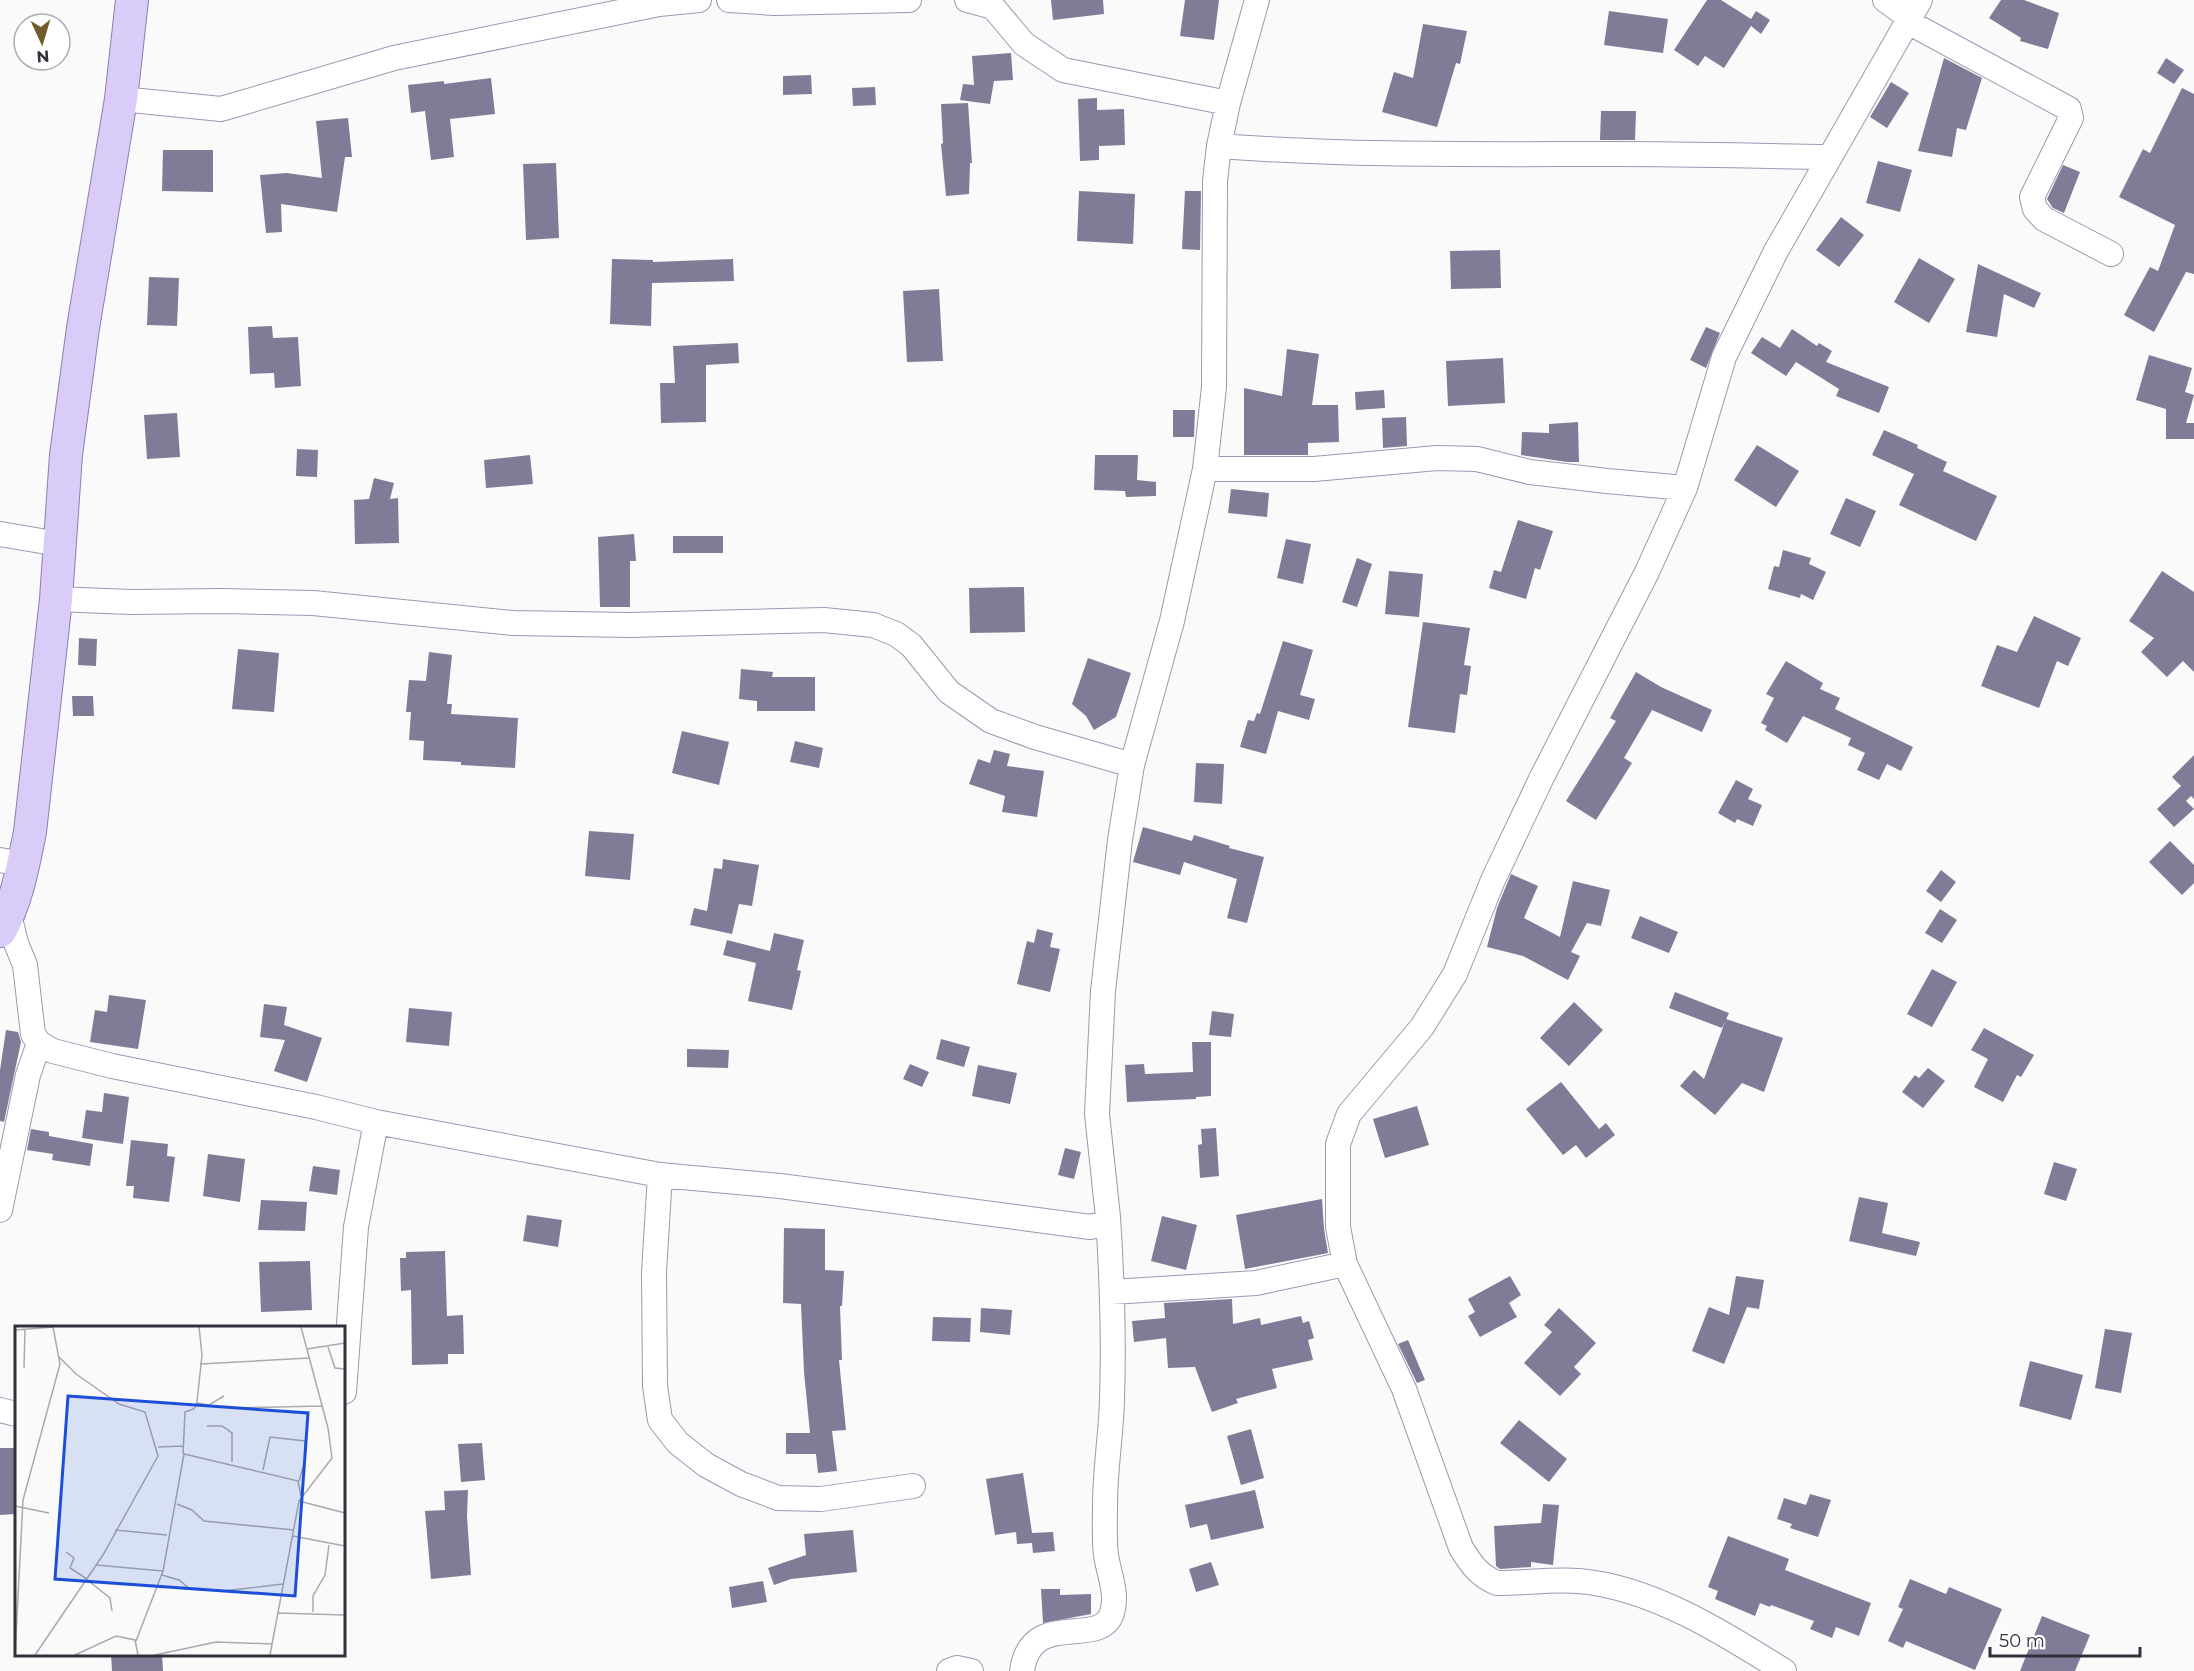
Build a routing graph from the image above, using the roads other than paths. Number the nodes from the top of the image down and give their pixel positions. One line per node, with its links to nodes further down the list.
1 (132, 0): 9 (main road)
2 (699, 0): 9 (street)
3 (729, 0): 4 (street)
4 (909, 0)
5 (967, 0): 10 (street)
6 (1257, 0): 10 (street)
7 (1885, 0): 8 (street)
8 (1913, 13): 12 (street); 13 (street)
9 (121, 99): 17 (main road)
10 (1228, 103): 11 (street)
11 (1219, 146): 12 (street); 14 (street)
12 (1829, 157): 15 (street)
13 (2111, 254)
14 (1205, 469): 15 (street); 19 (street)
15 (1685, 488): 27 (street)
16 (0, 534): 17 (street)
17 (59, 544): 18 (main road)
18 (56, 599): 19 (street); 20 (main road)
19 (1132, 765): 26 (street)
20 (12, 862): 21 (main road)
21 (4, 923): 22 (street)
22 (39, 1043): 23 (street); 25 (street)
23 (376, 1122): 24 (street); 29 (street)
24 (660, 1175): 26 (street); 32 (street)
25 (0, 1210)
26 (1108, 1217): 28 (street)
27 (1345, 1264): 28 (street); 36 (street)
28 (1112, 1292): 35 (street)
29 (345, 1378)
30 (0, 1410): 31 (street)
31 (15, 1414)
32 (914, 1486)
33 (949, 1671): 34 (street)
34 (971, 1671)
35 (1022, 1671)
36 (1784, 1671)

